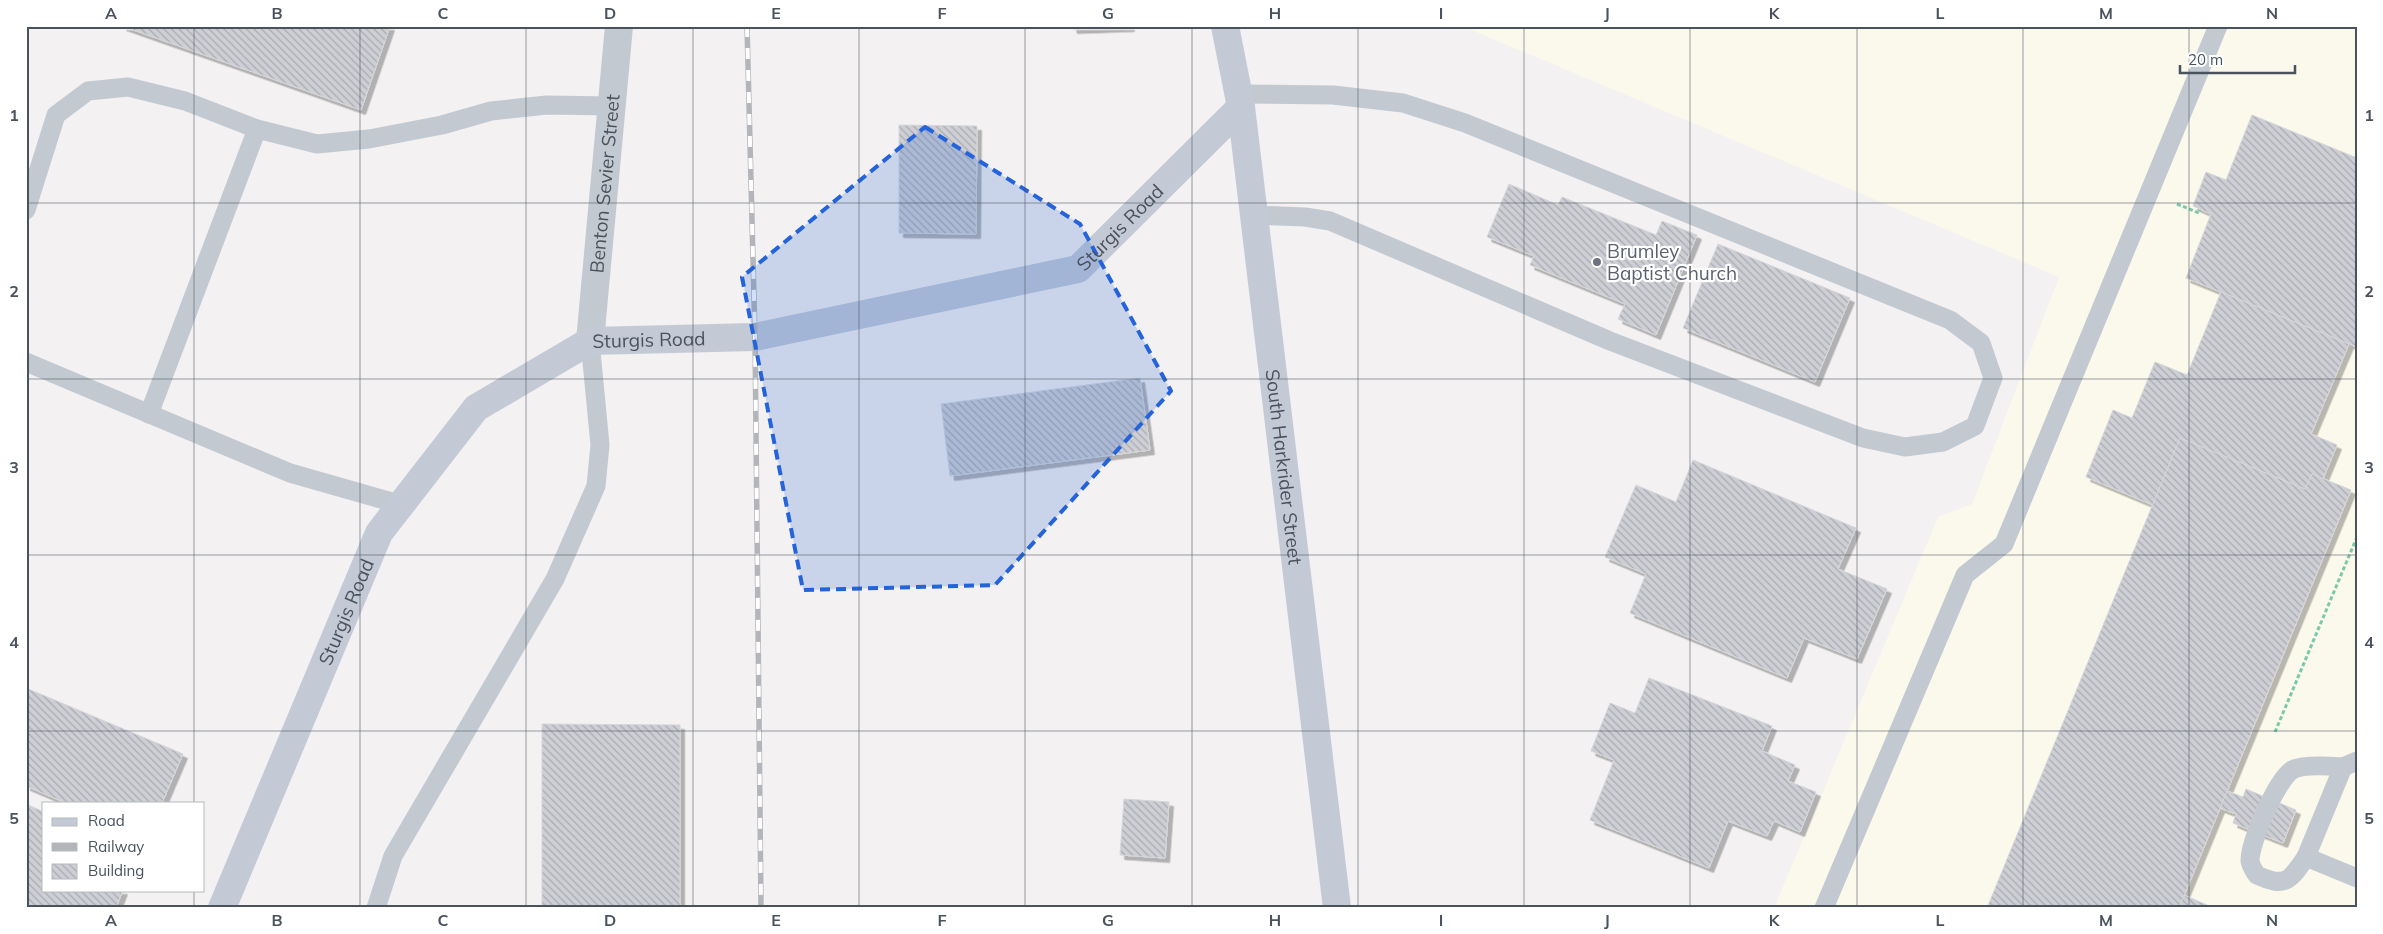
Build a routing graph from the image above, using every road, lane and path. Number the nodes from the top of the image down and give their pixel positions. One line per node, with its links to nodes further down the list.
1 (619, 26): 5 (street, Benton Sevier Street)
2 (1225, 26): 4 (street, South Harkrider Street)
3 (2218, 26): 23 (lane)
4 (1240, 101): 10 (street, South Harkrider Street); 10 (lane); 11 (street, Sturgis Road)
5 (611, 106): 6 (lane); 11 (street, Benton Sevier Street)
6 (257, 129): 8 (lane); 13 (lane)
7 (2172, 202): 9 (path)
8 (26, 210)
9 (2200, 210)
10 (1254, 215): 22 (street, South Harkrider Street)
11 (590, 341): 14 (street, Sturgis Road); 21 (lane)
12 (26, 362): 13 (lane)
13 (149, 414): 14 (lane)
14 (402, 505): 20 (street, Sturgis Road)
15 (2357, 537): 16 (path)
16 (2274, 732)
17 (2350, 764): 18 (lane); 18 (lane)
18 (2306, 857): 19 (lane)
19 (2357, 878)
20 (222, 908)
21 (376, 908)
22 (1337, 908)
23 (1824, 908)

